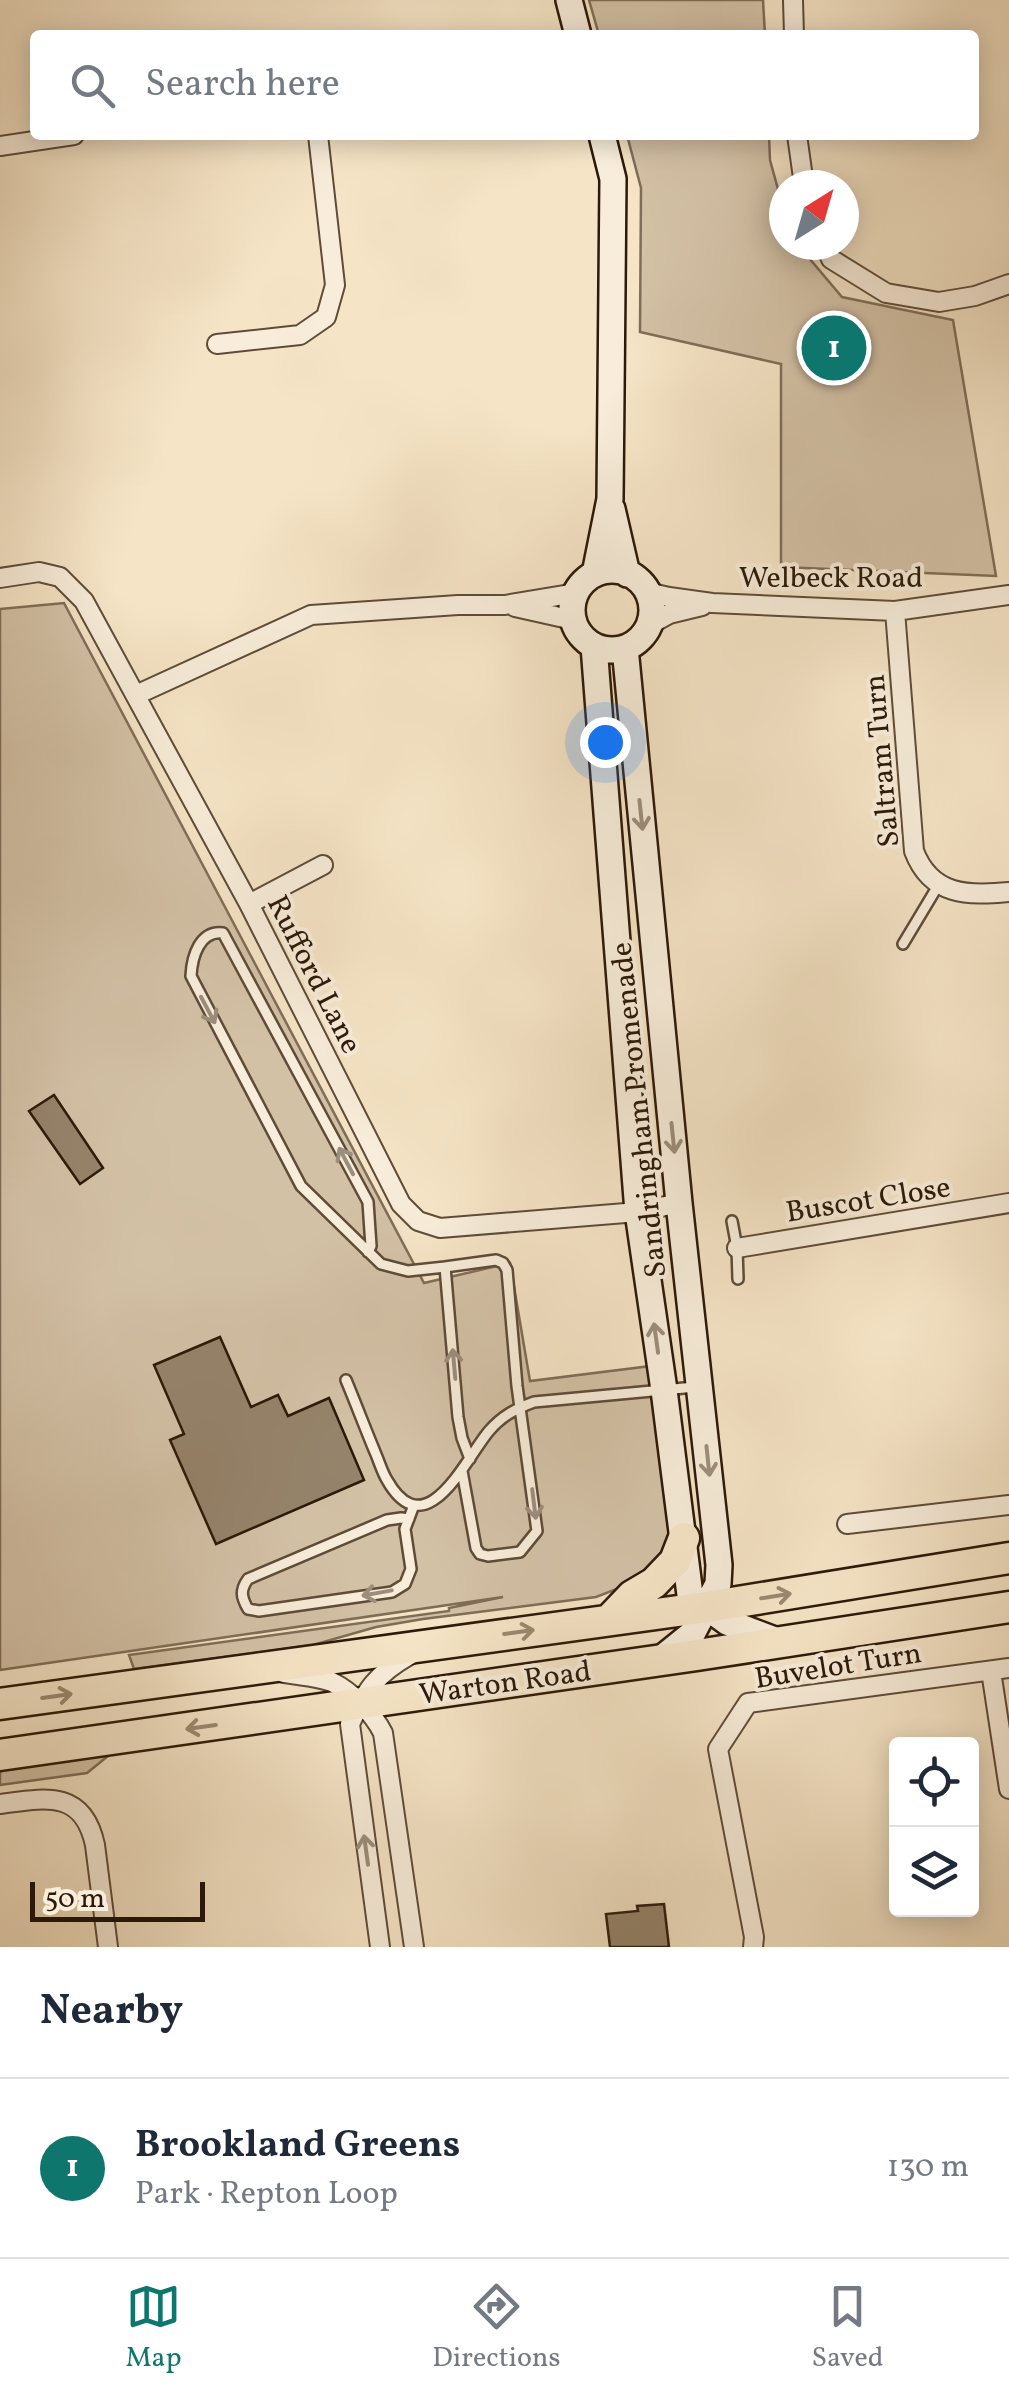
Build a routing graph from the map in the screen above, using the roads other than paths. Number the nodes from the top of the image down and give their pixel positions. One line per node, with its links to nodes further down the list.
1 (569, 0): 3 (street)
2 (794, 0): 4 (street)
3 (577, 30)
4 (794, 30)
5 (40, 140): 9 (street)
6 (319, 140): 13 (street)
7 (603, 140): 14 (street)
8 (798, 140): 10 (street)
9 (0, 146)
10 (802, 170)
11 (831, 260): 12 (street)
12 (1009, 284)
13 (216, 344)
14 (610, 499): 15 (street); 16 (street)
15 (596, 574): 16 (street); 18 (street)
16 (627, 574): 19 (street)
17 (0, 578): 28 (street, Rufford Lane)
18 (576, 592): 22 (street); 24 (street)
19 (647, 592): 21 (street, Welbeck Road); 25 (street)
20 (1009, 595): 23 (street, Welbeck Road)
21 (712, 603): 23 (street, Welbeck Road); 25 (street, Welbeck Road)
22 (505, 605): 24 (street); 28 (street)
23 (895, 611): 30 (street, Saltram Turn)
24 (573, 620): 26 (street)
25 (649, 625): 27 (street)
26 (594, 646): 27 (street); 36 (street, Sandringham Promenade)
27 (625, 648): 34 (street, Sandringham Promenade, one-way to 34)
28 (136, 695): 32 (street, Rufford Lane)
29 (323, 865): 32 (street)
30 (939, 884): 31 (street); 33 (lane)
31 (1009, 892)
32 (249, 904): 36 (street, Rufford Lane)
33 (903, 944)
34 (680, 1203): 36 (street, Rufford Lane); 43 (street, Sandringham Promenade)
35 (1009, 1203): 38 (street, Buscot Close)
36 (638, 1212): 44 (street, Sandringham Promenade, one-way to 36)
37 (732, 1221): 38 (lane)
38 (737, 1248): 41 (lane)
39 (368, 1252): 39 (lane, one-way to 39); 40 (lane)
40 (445, 1266): 45 (lane); 46 (lane, one-way to 40)
41 (738, 1279)
42 (346, 1380): 48 (lane)
43 (700, 1386): 44 (lane); 54 (street, Sandringham Promenade, one-way to 54)
44 (664, 1390): 45 (lane); 52 (street, Sandringham Promenade)
45 (520, 1407): 46 (lane); 47 (lane, one-way to 47)
46 (470, 1459): 47 (lane)
47 (462, 1471): 48 (lane)
48 (414, 1504): 50 (lane)
49 (1009, 1504): 51 (street)
50 (408, 1519): 50 (lane, one-way to 50)
51 (847, 1524)
52 (684, 1538): 54 (street, Sandringham Promenade); 56 (main road)
53 (1009, 1558): 54 (main road, Warton Road, one-way to 53)
54 (707, 1607): 56 (main road, Warton Road); 57 (street); 59 (street)
55 (1009, 1607): 57 (main road, Warton Road)
56 (610, 1619): 58 (main road, Warton Road, one-way to 56)
57 (780, 1642): 59 (main road, Warton Road)
58 (429, 1644): 60 (main road, Warton Road); 62 (street)
59 (661, 1659): 62 (main road, Warton Road)
60 (254, 1669): 62 (street); 63 (main road, Warton Road, one-way to 60)
61 (1000, 1670): 65 (street); 70 (street, Buvelot Turn)
62 (360, 1703): 64 (main road, Warton Road, one-way to 64); 68 (street, one-way to 62); 69 (street)
63 (0, 1704)
64 (0, 1754)
65 (1009, 1789)
66 (0, 1804): 67 (street)
67 (108, 1947)
68 (380, 1947)
69 (414, 1947)
70 (753, 1947)

